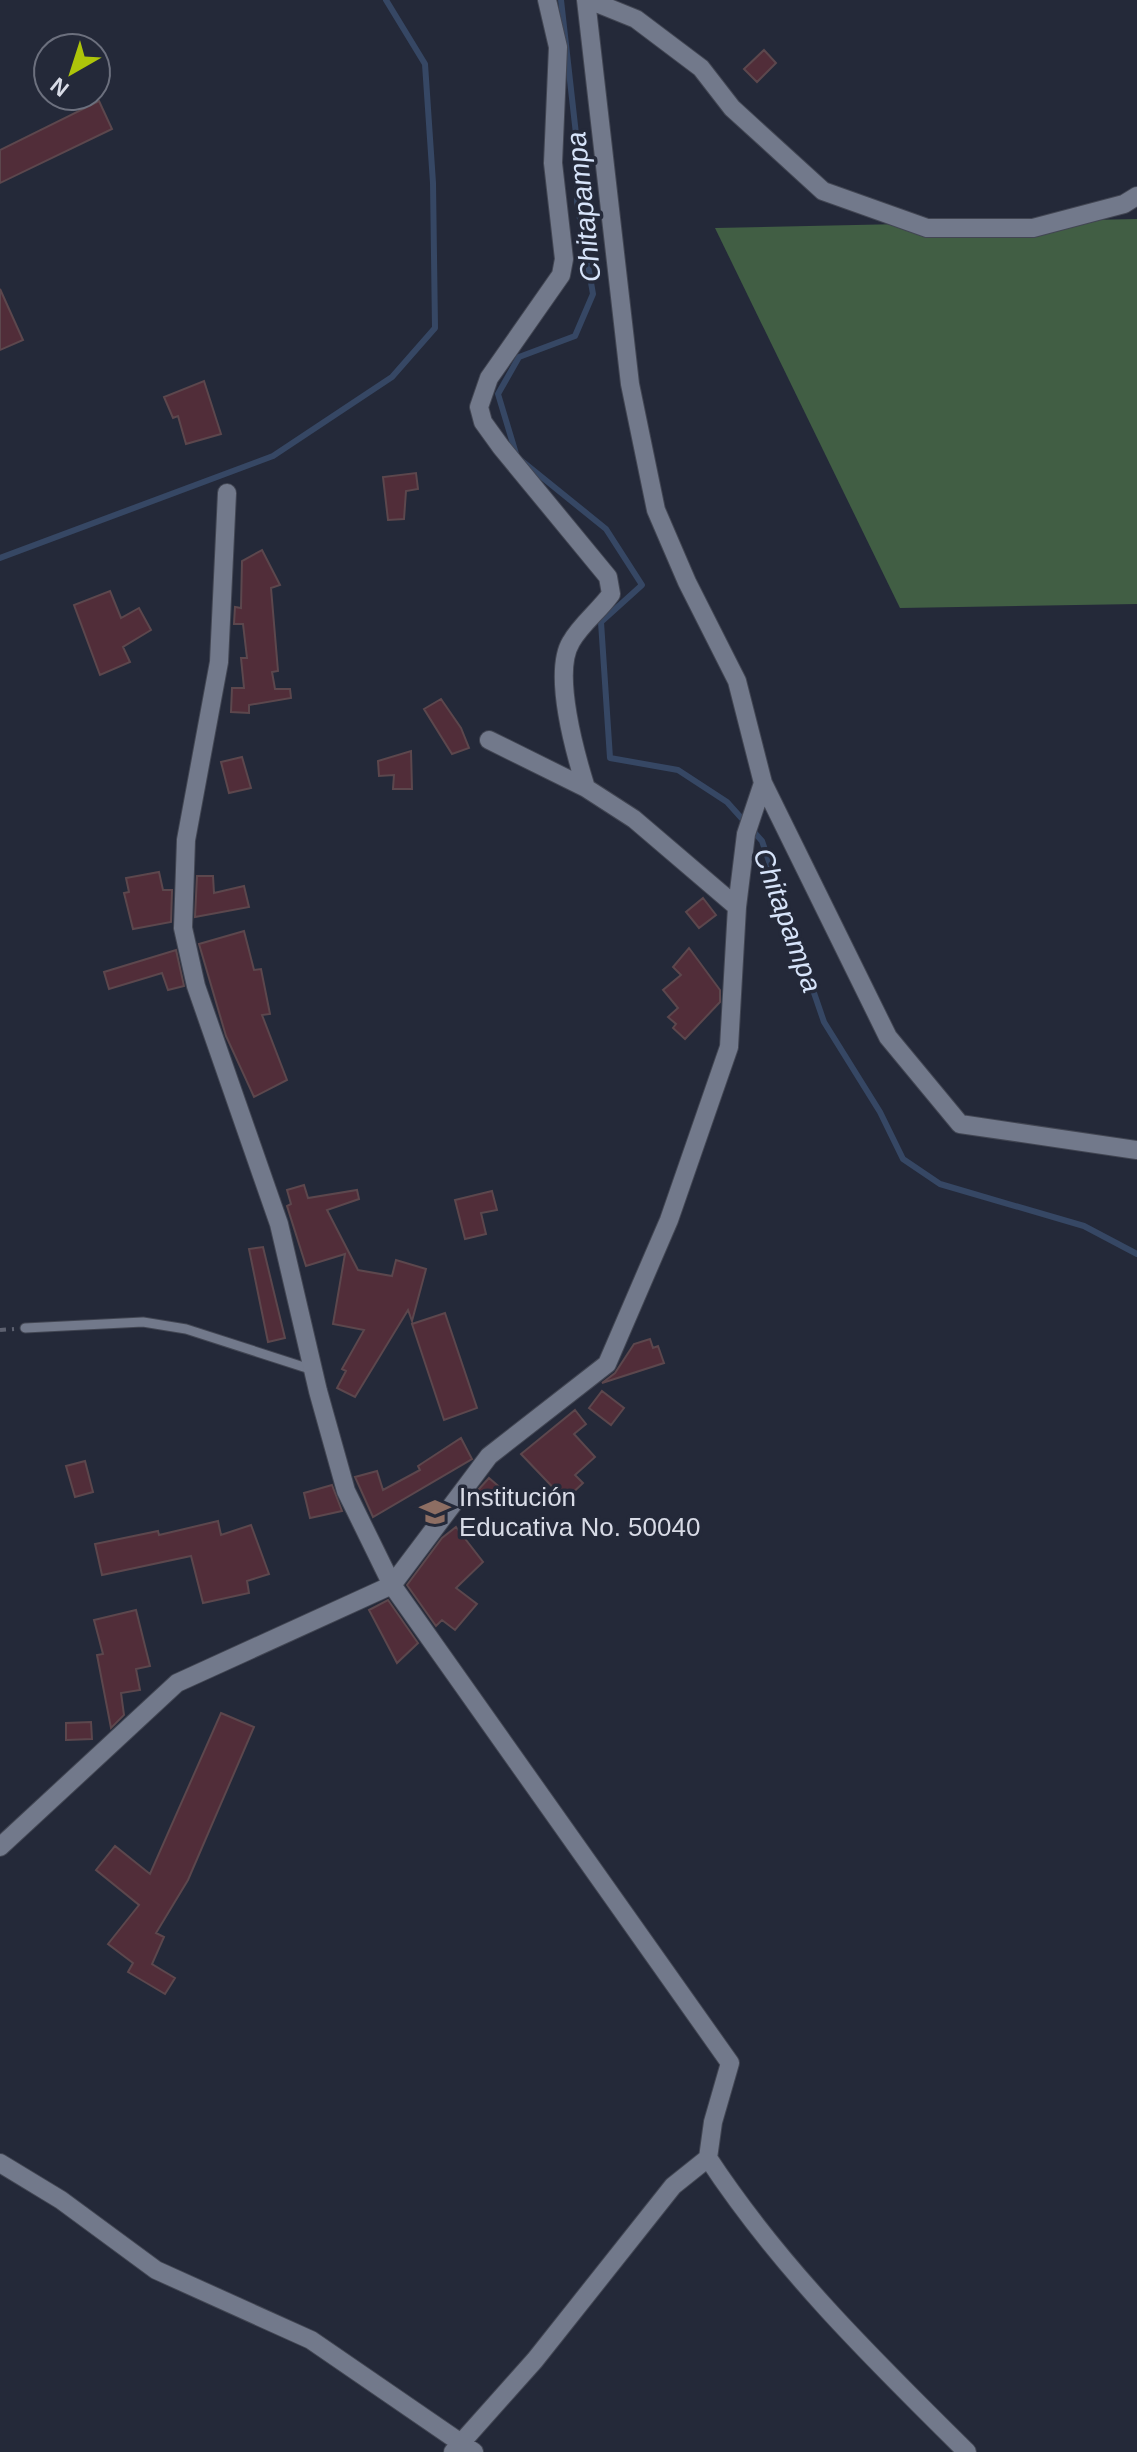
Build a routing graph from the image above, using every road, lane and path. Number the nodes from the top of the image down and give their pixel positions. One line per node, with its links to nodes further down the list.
1 (547, 0): 6 (street)
2 (588, 0): 3 (street); 7 (street)
3 (1137, 196)
4 (227, 493): 11 (street)
5 (489, 740): 6 (street)
6 (586, 788): 8 (street)
7 (760, 789): 8 (street); 9 (street)
8 (737, 907): 12 (street)
9 (1137, 1150)
10 (25, 1328): 11 (lane)
11 (313, 1370): 12 (street)
12 (392, 1585): 13 (street); 14 (street)
13 (0, 1847)
14 (708, 2158): 16 (street); 17 (street)
15 (0, 2163): 16 (street)
16 (463, 2449)
17 (967, 2452)

